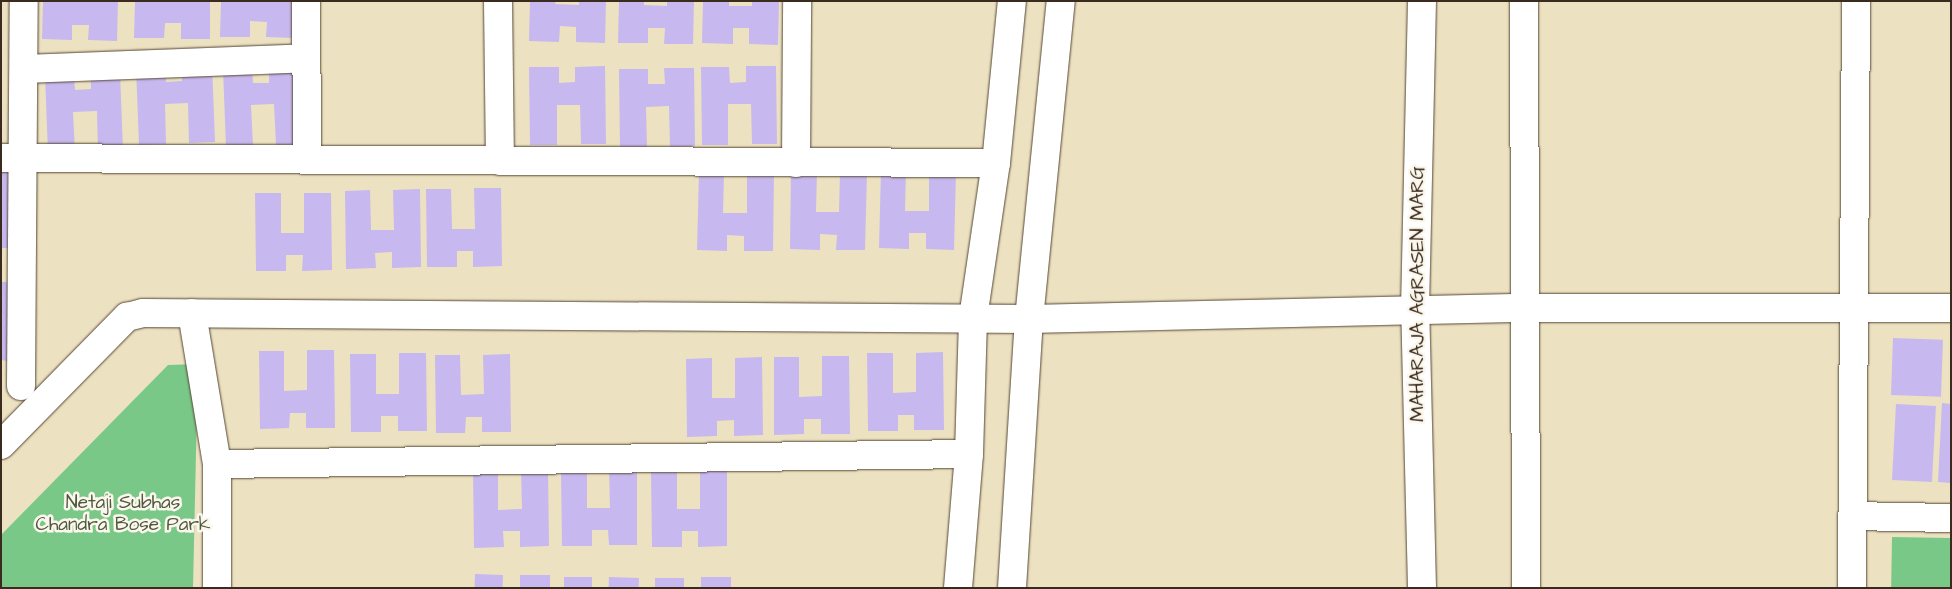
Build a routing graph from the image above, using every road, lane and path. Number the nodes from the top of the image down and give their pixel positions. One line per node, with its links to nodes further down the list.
1 (24, 1): 11 (street)
2 (306, 1): 10 (street)
3 (498, 1): 14 (street)
4 (797, 1): 15 (street)
5 (1012, 1): 16 (street)
6 (1060, 1): 24 (street)
7 (1422, 1): 21 (street, MAHARAJA AGRASEN MARG)
8 (1524, 1): 18 (street)
9 (1856, 1): 19 (street)
10 (306, 58): 11 (street); 13 (street)
11 (25, 69): 12 (street)
12 (12, 158): 13 (street); 17 (street)
13 (307, 160): 14 (street)
14 (500, 161): 15 (street)
15 (796, 163): 16 (street)
16 (996, 163): 23 (street)
17 (12, 278): 25 (street)
18 (1525, 308): 19 (street); 21 (street); 36 (street)
19 (1854, 308): 20 (street); 30 (street)
20 (1951, 308)
21 (1415, 309): 24 (street); 35 (street, MAHARAJA AGRASEN MARG)
22 (192, 313): 23 (street); 26 (street); 29 (street)
23 (973, 318): 24 (street); 28 (street)
24 (1029, 318): 34 (street)
25 (11, 386): 26 (street)
26 (58, 387): 27 (street)
27 (1, 444)
28 (969, 454): 29 (street); 33 (street)
29 (217, 464): 32 (street)
30 (1853, 516): 31 (street); 37 (street)
31 (1951, 518)
32 (217, 588)
33 (958, 588)
34 (1012, 588)
35 (1422, 588)
36 (1526, 588)
37 (1852, 588)

